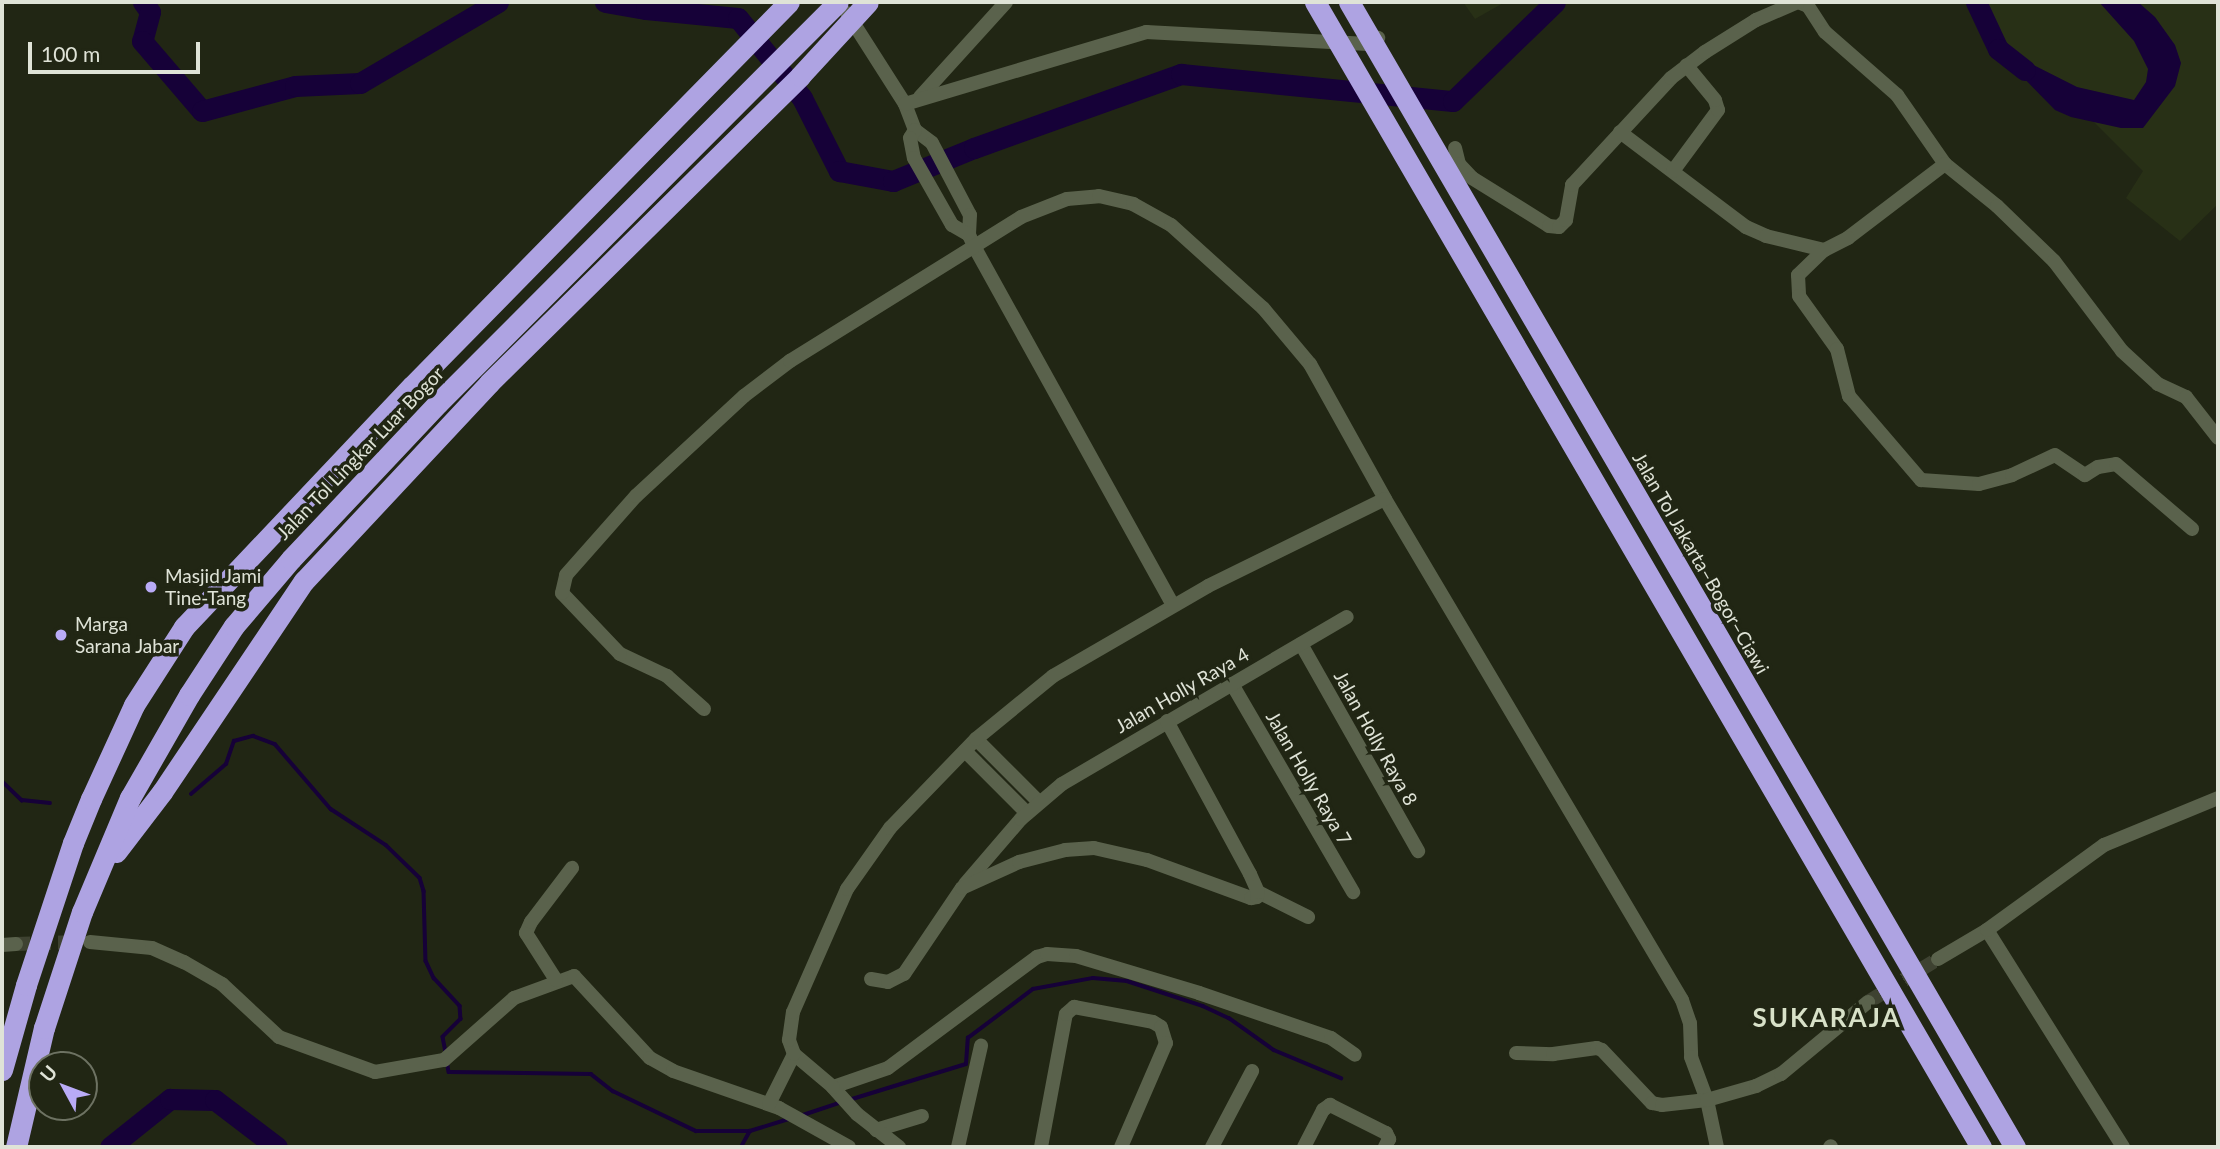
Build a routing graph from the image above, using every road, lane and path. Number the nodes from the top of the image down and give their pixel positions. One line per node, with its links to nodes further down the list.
1 (789, 2): 49 (highway, Jalan Tol Lingkar Luar Bogor)
2 (837, 2): 10 (street); 34 (highway, Jalan Tol Lingkar Luar Bogor)
3 (868, 2): 34 (highway)
4 (1006, 2): 10 (street)
5 (1315, 2): 66 (highway)
6 (1349, 2): 67 (highway, Jalan Tol Jakarta–Bogor–Ciawi)
7 (1804, 3): 9 (street); 14 (street)
8 (1379, 37): 10 (street)
9 (1686, 65): 12 (street); 15 (street)
10 (912, 101): 11 (street)
11 (915, 130): 16 (street); 16 (street)
12 (1620, 132): 13 (street); 15 (street)
13 (1455, 148)
14 (1945, 164): 17 (street); 18 (street)
15 (1673, 171): 17 (street)
16 (972, 242): 19 (street); 21 (street); 25 (street)
17 (1824, 250): 20 (street)
18 (2218, 438)
19 (1385, 499): 21 (street); 52 (street)
20 (2192, 529)
21 (1173, 605): 27 (street)
22 (1347, 617): 23 (street, Jalan Holly Raya 4)
23 (1301, 643): 24 (street, Jalan Holly Raya 4); 32 (street, Jalan Holly Raya 8)
24 (1232, 684): 26 (street, Jalan Holly Raya 4); 37 (street, Jalan Holly Raya 7)
25 (704, 709)
26 (1167, 721): 30 (street, Jalan Holly Raya 4); 36 (street)
27 (976, 739): 28 (street); 30 (street)
28 (965, 751): 31 (street); 47 (street)
29 (2218, 799): 39 (street)
30 (1039, 802): 31 (street, Jalan Holly Raya 4)
31 (1027, 813): 35 (street, Jalan Holly Raya 4)
32 (1418, 851)
33 (572, 868): 43 (street)
34 (97, 876): 56 (highway, Jalan Tol Lingkar Luar Bogor)
35 (961, 888): 36 (street); 42 (street, Jalan Holly Raya 4)
36 (1258, 892): 38 (street)
37 (1353, 892)
38 (1308, 917)
39 (1987, 930): 41 (street); 68 (street)
40 (90, 942): 43 (street)
41 (1938, 960)
42 (871, 979)
43 (556, 980): 53 (street)
44 (1868, 1002): 52 (street)
45 (981, 1046): 59 (street)
46 (1516, 1053): 52 (street)
47 (794, 1054): 51 (street); 53 (street)
48 (1354, 1055): 51 (street)
49 (2, 1070)
50 (1252, 1071): 62 (street)
51 (836, 1092): 55 (street)
52 (1707, 1100): 65 (street)
53 (774, 1106): 57 (street)
54 (922, 1116): 55 (street)
55 (876, 1130): 58 (street)
56 (17, 1140)
57 (849, 1147)
58 (899, 1147)
59 (958, 1147)
60 (1041, 1147): 61 (street)
61 (1121, 1147)
62 (1212, 1147)
63 (1304, 1147): 64 (street)
64 (1385, 1147)
65 (1717, 1147)
66 (1981, 1147)
67 (2015, 1147)
68 (2123, 1147)

